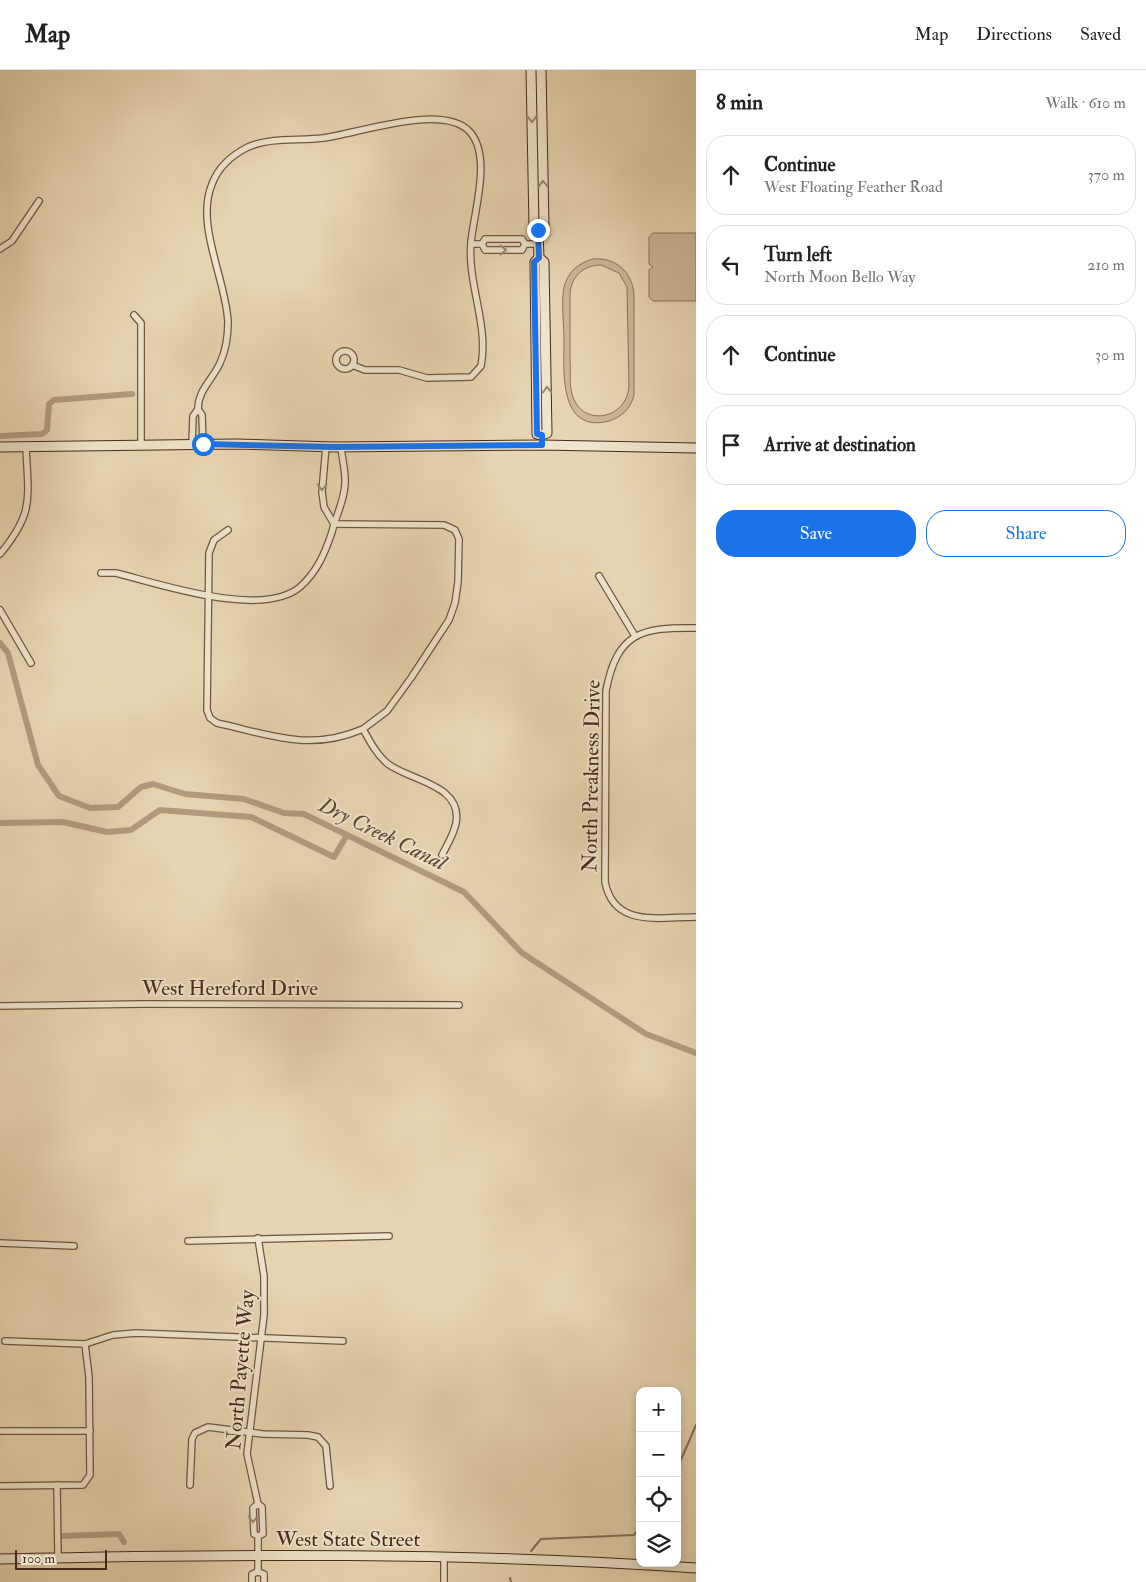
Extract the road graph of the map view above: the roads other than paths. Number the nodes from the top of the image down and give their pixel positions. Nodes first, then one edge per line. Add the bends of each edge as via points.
1 (531, 70) edge
2 (541, 70) edge
3 (39, 201) dead end
4 (538, 230) junction
5 (471, 244) junction
6 (482, 244) junction
7 (525, 244) junction
8 (539, 244) junction
9 (0, 250) edge
10 (134, 315) dead end
11 (352, 364) dead end
12 (198, 409) junction
13 (192, 444) junction
14 (203, 444) junction
15 (542, 445) junction
16 (26, 446) junction
17 (141, 446) junction
18 (326, 446) junction
19 (0, 447) edge
20 (342, 447) junction
21 (696, 448) edge
22 (334, 524) junction
23 (228, 530) dead end
24 (0, 554) edge
25 (101, 573) dead end
26 (598, 576) dead end
27 (209, 596) junction
28 (0, 610) edge
29 (696, 628) edge
30 (636, 636) junction
31 (31, 663) dead end
32 (363, 729) junction
33 (442, 855) dead end
34 (696, 917) edge
35 (459, 1005) dead end
36 (0, 1006) edge
37 (389, 1236) dead end
38 (258, 1238) junction
39 (188, 1241) dead end
40 (0, 1243) edge
41 (74, 1246) dead end
42 (261, 1338) junction
43 (5, 1341) dead end
44 (342, 1341) dead end
45 (85, 1344) junction
46 (0, 1431) edge
47 (90, 1431) junction
48 (248, 1433) junction
49 (57, 1485) junction
50 (190, 1485) dead end
51 (0, 1486) edge
52 (330, 1486) dead end
53 (258, 1556) junction
54 (444, 1557) junction
55 (58, 1558) junction
56 (0, 1559) edge
57 (696, 1568) edge
58 (258, 1572) junction
59 (252, 1582) edge
60 (264, 1582) edge
61 (444, 1582) edge

1 -> 4 main road via 534,227
4 -> 2 main road via 544,226
3 - 9 street via 12,241
4 - 8 main road
5 - 6 street
5 - 11 street via 482,360 477,373 464,378 427,378 399,370 365,370
5 - 12 street via 481,162 478,144 469,130 456,123 442,120 403,122 324,138 249,147 231,158 212,184 208,200 208,221 228,322 220,364 198,402
6 - 7 street via 485,239 522,239
6 -> 7 street via 485,250 522,250
7 - 8 street
8 - 15 main road via 539,258 544,262 547,433 542,435
10 - 17 street via 141,323
12 - 13 street via 193,416
12 - 14 street via 202,415
13 - 14 main road
13 - 17 main road
14 - 18 main road
15 - 20 main road
15 - 21 main road
16 - 17 main road
16 - 19 main road
16 - 24 street via 28,495 25,516 17,534
18 - 20 main road
18 -> 22 street via 322,492 324,507
20 - 22 street via 345,483 342,506
22 - 27 street via 318,568 300,588 282,597 262,600
22 - 32 street via 444,525 455,530 459,539 456,603 449,620 387,711
23 - 27 street via 214,540 210,554
25 - 27 street via 116,573
26 - 30 street
27 - 32 street via 207,710 210,718 217,723 309,741 332,740
28 - 31 street
29 - 30 street via 656,628
30 - 34 street, North Preakness Drive via 616,656 606,691 605,882 612,902 630,916
32 - 33 street via 376,751 390,765 440,790 455,805 456,825
35 - 36 street, West Hereford Drive
37 - 38 street
38 - 39 street
38 - 42 street, North Payette Way via 265,1295
40 - 41 street
42 - 44 street
42 - 45 street via 136,1333 114,1335
42 - 48 street, North Payette Way
43 - 45 street
45 - 47 street
46 - 47 street
47 - 49 street via 90,1474 87,1480 82,1485
48 - 50 street via 208,1427 195,1433
48 - 52 street via 318,1437 326,1446
48 - 53 street, North Payette Way via 248,1461 258,1504 262,1507 263,1534 258,1536
49 - 51 street
49 - 55 street
53 - 54 main road, West State Street
53 - 55 main road, West State Street
53 - 58 street, North Payette Way
54 - 57 main road, West State Street
54 - 61 street
55 - 56 main road, West State Street
58 - 59 street via 252,1574
58 - 60 street via 264,1574

